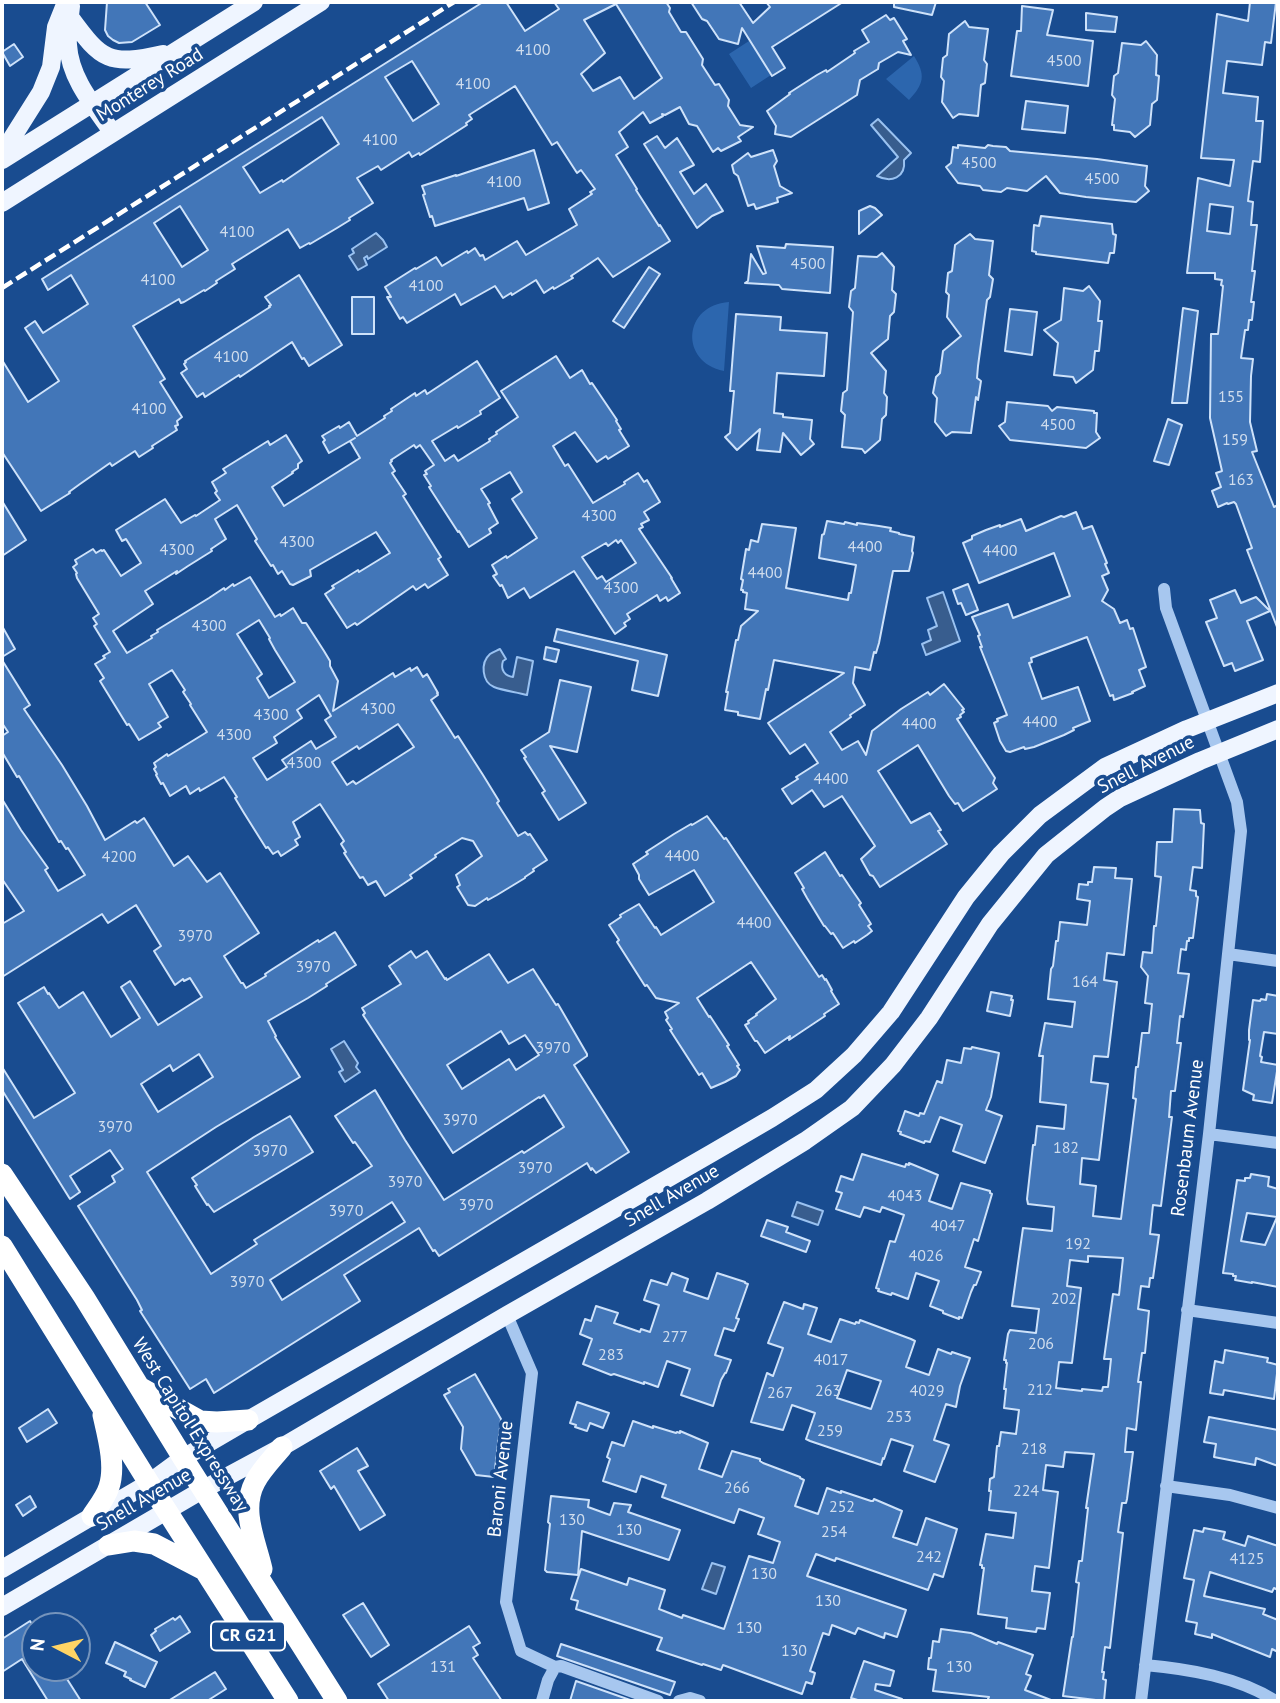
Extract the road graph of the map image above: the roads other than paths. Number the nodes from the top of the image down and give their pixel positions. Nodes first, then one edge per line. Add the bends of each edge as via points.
1 (254, 2) edge
2 (321, 2) edge
3 (69, 7) edge
4 (173, 52) junction
5 (92, 103) junction
6 (113, 133) junction
7 (2, 154) edge
8 (2, 160) edge
9 (2, 203) edge
10 (1164, 589) dead end
11 (1278, 694) edge
12 (1208, 720) junction
13 (1278, 729) edge
14 (1220, 752) junction
15 (1228, 954) junction
16 (1278, 961) edge
17 (1209, 1134) junction
18 (1278, 1143) edge
19 (2, 1174) edge
20 (2, 1246) edge
21 (1187, 1310) junction
22 (507, 1315) junction
23 (1278, 1323) edge
24 (139, 1387) junction
25 (98, 1400) junction
26 (248, 1420) junction
27 (282, 1447) junction
28 (183, 1458) junction
29 (149, 1483) junction
30 (1166, 1486) junction
31 (204, 1489) junction
32 (1278, 1508) edge
33 (167, 1510) junction
34 (92, 1516) junction
35 (109, 1545) junction
36 (2, 1569) edge
37 (205, 1571) junction
38 (265, 1585) junction
39 (2, 1607) edge
40 (1145, 1665) junction
41 (555, 1667) junction
42 (288, 1701) edge
43 (337, 1701) edge
44 (542, 1701) edge
45 (658, 1701) edge
46 (679, 1701) edge
47 (700, 1701) edge
48 (1141, 1701) edge
49 (1276, 1701) edge

1 - 4 main road, Monterey Road
2 - 6 main road, Monterey Road
3 - 4 main road via 88,42 110,58 124,61
3 - 5 main road via 72,69
3 - 7 main road via 56,27 51,67 41,92
4 - 5 main road, Monterey Road
5 - 6 main road
5 - 8 main road, Monterey Road
6 - 9 main road, Monterey Road
10 - 12 street, Rosenbaum Avenue via 1166,608
11 - 12 main road, Snell Avenue
12 - 14 street, Rosenbaum Avenue
12 - 26 main road, Snell Avenue via 1105,766 1040,815 966,897 891,1012 816,1090
13 - 14 main road, Snell Avenue
14 - 15 street, Rosenbaum Avenue via 1237,802 1241,831
14 - 22 main road, Snell Avenue via 1120,798 1046,855 990,924 929,1018 852,1108 707,1201
15 - 16 street
15 - 17 street, Rosenbaum Avenue
17 - 18 street
17 - 21 street, Rosenbaum Avenue
19 - 24 highway, West Capitol Expressway / CR G21
20 - 25 highway, CR G21
21 - 23 street
21 - 30 street, Rosenbaum Avenue
22 - 27 main road, Snell Avenue
22 - 41 street, Baroni Avenue via 532,1373 506,1602 521,1651
24 - 26 highway via 200,1421
24 - 28 highway, West Capitol Expressway / CR G21
25 - 29 highway, CR G21
25 - 34 highway via 111,1475 109,1489
26 - 28 main road, Snell Avenue
27 - 31 main road, Snell Avenue
27 - 38 highway via 255,1482 248,1515
28 - 29 main road, Snell Avenue
28 - 31 highway, West Capitol Expressway / CR G21
29 - 33 highway, CR G21
29 - 34 main road, Snell Avenue
30 - 32 street via 1230,1495
30 - 40 street, Rosenbaum Avenue
31 - 33 main road, Snell Avenue
31 - 38 highway, West Capitol Expressway / CR G21
33 - 35 main road, Snell Avenue
33 - 37 highway, CR G21
34 - 36 main road, Snell Avenue
35 - 37 highway via 154,1544
35 - 39 main road, Snell Avenue
37 - 42 highway, CR G21
38 - 43 highway, West Capitol Expressway / CR G21
40 - 48 street, Rosenbaum Avenue
40 - 49 street via 1226,1678
41 - 44 street
41 - 45 street
46 - 47 street

